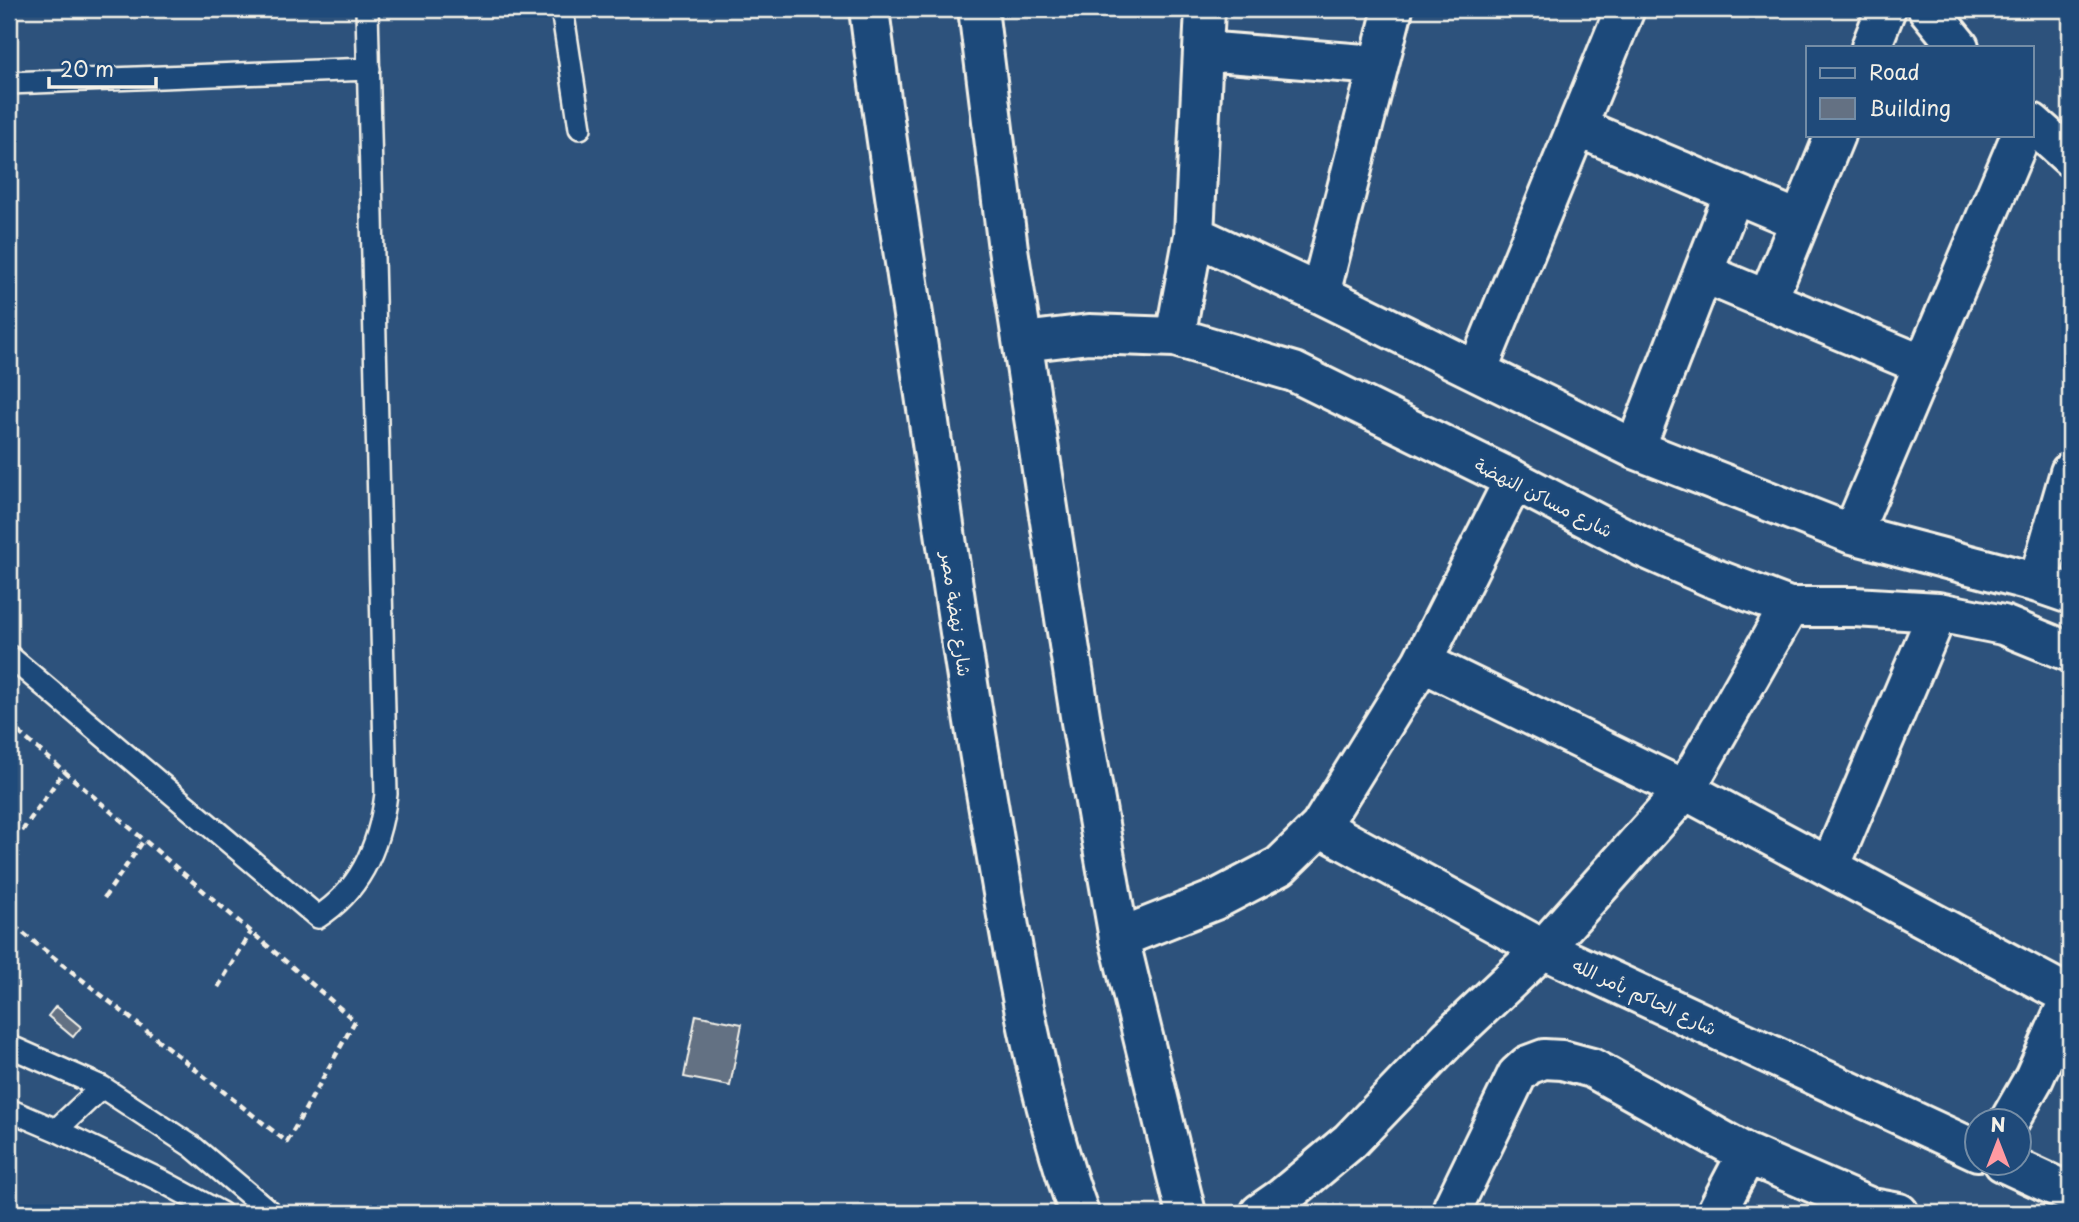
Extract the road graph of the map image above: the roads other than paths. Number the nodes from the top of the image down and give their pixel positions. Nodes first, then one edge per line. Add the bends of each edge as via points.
1 (368, 9) edge
2 (562, 9) edge
3 (869, 9) edge
4 (978, 9) edge
5 (1205, 9) edge
6 (1393, 9) edge
7 (1625, 9) edge
8 (1886, 9) edge
9 (1928, 9) edge
10 (1871, 46) edge
11 (1958, 46) edge
12 (1203, 51) junction
13 (1377, 65) junction
14 (369, 69) junction
15 (9, 83) edge
16 (2034, 125) edge
17 (1577, 127) junction
18 (580, 128) dead end
19 (1835, 136) edge
20 (2021, 136) edge
21 (2070, 157) edge
22 (1734, 193) junction
23 (1800, 221) junction
24 (1194, 235) junction
25 (1703, 273) junction
26 (1320, 294) junction
27 (1768, 299) junction
28 (1175, 337) junction
29 (1023, 342) junction
30 (1923, 365) junction
31 (1477, 371) junction
32 (1634, 449) junction
33 (2070, 472) edge
34 (1514, 480) junction
35 (1852, 534) junction
36 (2054, 589) edge
37 (1789, 607) junction
38 (1938, 612) junction
39 (2070, 652) edge
40 (9, 656) edge
41 (1422, 662) junction
42 (1685, 790) junction
43 (1320, 827) junction
44 (1830, 867) junction
45 (1119, 938) junction
46 (1543, 949) junction
47 (2070, 997) edge
48 (9, 1046) edge
49 (102, 1087) junction
50 (2018, 1106) edge
51 (9, 1110) edge
52 (56, 1130) junction
53 (1964, 1144) edge
54 (1748, 1154) junction
55 (2032, 1176) edge
56 (2070, 1193) edge
57 (1879, 1211) edge
58 (221, 1213) edge
59 (271, 1213) edge
60 (1079, 1213) edge
61 (1186, 1213) edge
62 (1260, 1213) edge
63 (1453, 1213) edge
64 (1716, 1213) edge

1 - 14 lane
2 - 18 lane
3 - 60 street, شارع نهضة مصر via 962,654 1019,984 1043,1091
4 - 29 street
5 - 12 street
6 - 13 street
7 - 17 street
8 - 10 street
9 - 11 street
12 - 13 street
12 - 24 street
13 - 26 street
14 - 15 lane
14 - 40 lane via 386,794 380,831 364,868 349,891 318,917
16 - 21 street
17 - 22 street
17 - 31 street
19 - 23 street
20 - 30 street
22 - 23 street
22 - 25 street
23 - 27 street
24 - 26 street
24 - 28 street
25 - 27 street
25 - 32 street
26 - 31 street
27 - 30 street
28 - 29 street, شارع مساكن النهضة via 1089,334
28 - 34 street, شارع مساكن النهضة via 1294,372
29 - 45 street
30 - 35 street
31 - 32 street
32 - 35 street
33 - 36 street
34 - 37 street, شارع مساكن النهضة via 1642,547
34 - 41 street
35 - 36 street
37 - 38 street, شارع مساكن النهضة
37 - 42 street
38 - 39 street, شارع مساكن النهضة via 2003,625
38 - 44 street
41 - 42 street
41 - 43 street
42 - 44 street
42 - 46 street
43 - 45 street via 1280,866 1215,900
43 - 46 street, شارع الحاكم بأمر الله
44 - 47 street
45 - 61 street
46 - 53 street, شارع الحاكم بأمر الله
46 - 62 street via 1350,1141
47 - 50 street
48 - 49 lane
49 - 52 lane
49 - 59 lane via 193,1147
51 - 52 lane
52 - 58 lane
54 - 57 street
54 - 63 street via 1592,1068 1544,1059 1517,1075
54 - 64 street
55 - 56 street

